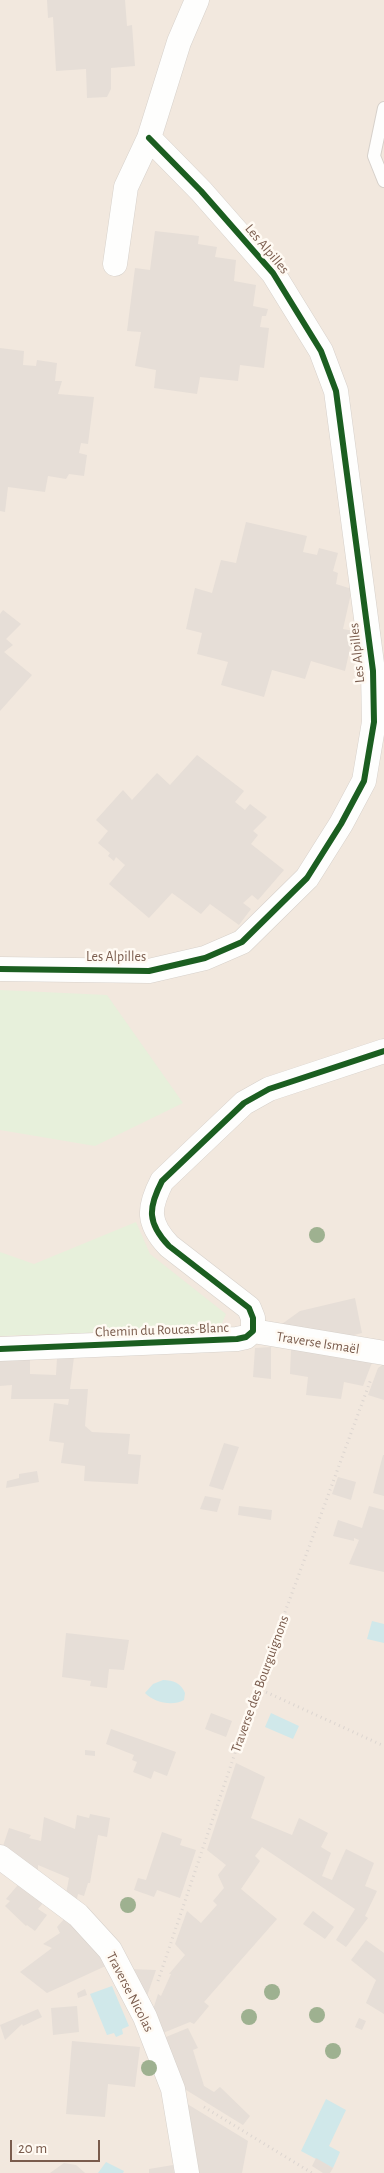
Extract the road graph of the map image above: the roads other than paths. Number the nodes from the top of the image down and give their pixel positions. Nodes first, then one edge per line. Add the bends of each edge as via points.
1 (197, 0) edge
2 (384, 108) edge
3 (149, 138) junction
4 (384, 181) edge
5 (115, 264) dead end
6 (0, 969) edge
7 (384, 1051) edge
8 (253, 1331) junction
9 (0, 1348) edge
10 (382, 1353) edge
11 (0, 1857) edge
12 (188, 2173) edge

1 - 3 street via 179,42
2 - 4 lane via 374,156
3 - 5 street via 126,187
3 - 6 street, Les Alpilles via 273,273 321,351 336,391 373,671 374,722 364,781 307,878 242,942 205,958 149,971
7 - 8 street via 269,1089 244,1103 162,1181 154,1196 152,1223 159,1235 249,1308
8 - 9 street, Chemin du Roucas-Blanc via 237,1339
8 - 10 street, Traverse Ismaël
11 - 12 street, Traverse Nicolas via 78,1915 110,1950 145,2017 173,2089

